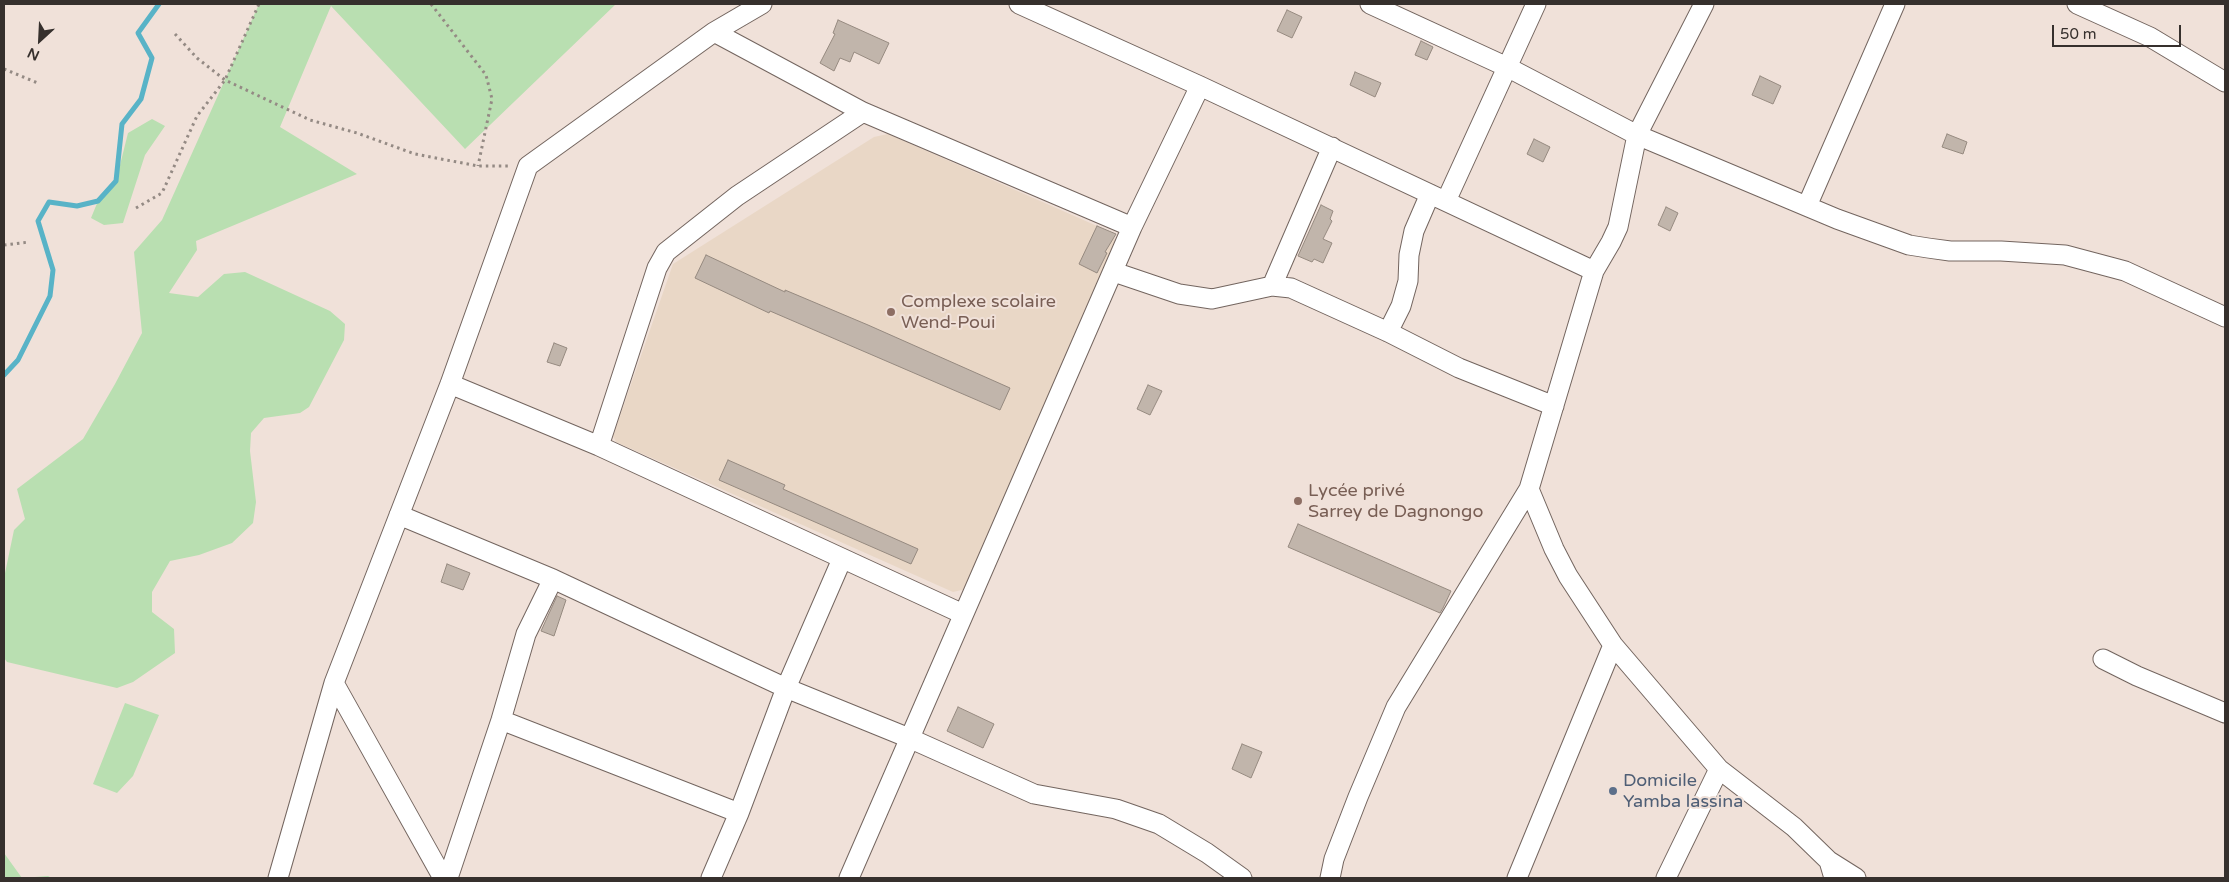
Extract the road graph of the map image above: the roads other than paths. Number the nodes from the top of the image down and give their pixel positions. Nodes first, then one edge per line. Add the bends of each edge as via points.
1 (762, 4) edge
2 (1019, 4) edge
3 (1370, 4) edge
4 (1536, 4) edge
5 (1704, 4) edge
6 (1895, 4) edge
7 (2077, 4) edge
8 (1044, 8) edge
9 (714, 32) junction
10 (1507, 68) junction
11 (2225, 82) edge
12 (1200, 86) junction
13 (863, 112) junction
14 (1637, 135) junction
15 (1332, 147) junction
16 (1438, 197) junction
17 (1807, 206) junction
18 (1132, 228) junction
19 (1594, 271) junction
20 (1114, 272) junction
21 (1272, 286) junction
22 (2225, 317) edge
23 (1388, 332) junction
24 (450, 384) junction
25 (1554, 406) junction
26 (598, 446) junction
27 (1529, 488) junction
28 (399, 515) junction
29 (842, 559) junction
30 (553, 579) junction
31 (963, 614) junction
32 (1613, 645) junction
33 (2103, 659) dead end
34 (334, 684) junction
35 (786, 688) junction
36 (2225, 713) edge
37 (501, 720) junction
38 (909, 738) junction
39 (1719, 769) junction
40 (739, 813) junction
41 (1831, 870) edge
42 (278, 878) edge
43 (443, 878) edge
44 (448, 878) edge
45 (711, 878) edge
46 (849, 878) edge
47 (1242, 878) edge
48 (1330, 878) edge
49 (1517, 878) edge
50 (1666, 878) edge
51 (1856, 878) edge

1 - 9 street
2 - 8 street
3 - 10 street
4 - 10 street
5 - 14 street
6 - 17 street
7 - 11 street via 2150,37
8 - 12 street
9 - 13 street
9 - 24 street via 528,166
10 - 14 street
10 - 16 street
12 - 15 street
12 - 18 street
13 - 18 street
13 - 26 street via 737,196 666,252 657,268
14 - 17 street
14 - 19 street via 1618,227
15 - 16 street
15 - 21 street
16 - 19 street
16 - 23 street via 1414,231 1408,281 1401,306
17 - 22 street via 1909,244 1950,251 2065,255 2125,271
18 - 20 street
19 - 25 street
20 - 21 street via 1179,294 1212,299
20 - 31 street
21 - 23 street via 1291,288
23 - 25 street via 1459,368
24 - 26 street
24 - 28 street
25 - 27 street
26 - 29 street
27 - 32 street via 1554,550
27 - 48 street via 1396,707 1334,859
28 - 30 street
28 - 34 street
29 - 31 street
29 - 35 street
30 - 35 street
30 - 37 street via 526,634
31 - 38 street
32 - 39 street
32 - 49 street
33 - 36 street
34 - 42 street
34 - 43 street
35 - 38 street
35 - 40 street
37 - 40 street
37 - 44 street
38 - 46 street
38 - 47 street via 1034,794 1116,809 1158,824
39 - 41 street via 1794,827
39 - 50 street
40 - 45 street
41 - 51 street

